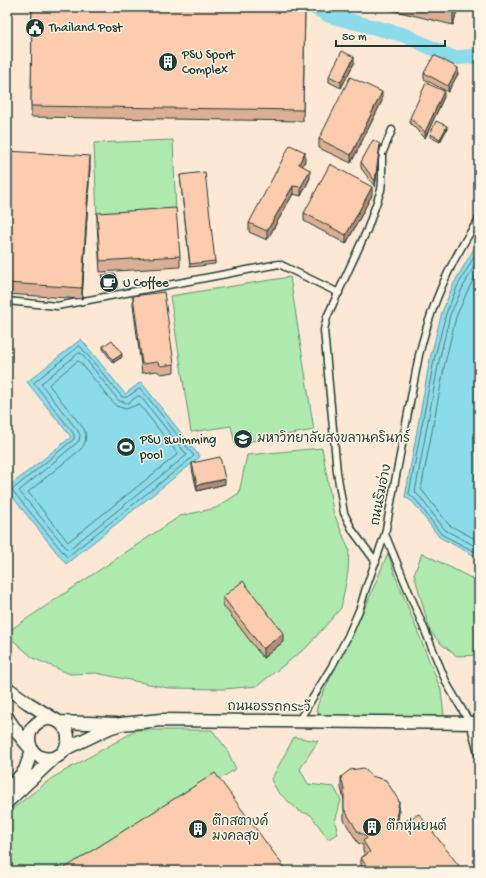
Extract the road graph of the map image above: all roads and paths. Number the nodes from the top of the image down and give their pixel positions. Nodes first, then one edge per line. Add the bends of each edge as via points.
1 (392, 130) dead end
2 (479, 219) edge
3 (339, 293) junction
4 (7, 301) edge
5 (385, 534) junction
6 (376, 562) junction
7 (7, 688) edge
8 (7, 717) edge
9 (59, 722) junction
10 (298, 722) junction
11 (475, 723) edge
12 (121, 724) junction
13 (65, 749) junction
14 (32, 750) junction
15 (479, 756) edge
16 (55, 757) junction
17 (7, 792) edge
18 (7, 802) edge

1 - 3 lane via 382,154 381,190 367,230
2 - 5 lane, ถนนริมอ่าง via 451,266 425,331
3 - 4 lane via 279,264 58,306
3 - 6 lane via 327,317 324,330 337,472 344,513
5 - 6 lane, ถนนริมอ่าง
5 - 11 lane via 447,684
6 - 10 lane, ถนนริมอ่าง via 346,640
7 - 9 street
8 - 14 street
9 - 12 street
9 - 13 street via 67,731
9 - 14 street via 47,719 33,726 29,738
10 - 11 street, ถนนอรรถกระวี
10 - 12 street, ถนนอรรถกระวี via 166,720
11 - 15 lane
12 - 13 street, ถนนอรรถกระวี
13 - 16 street
14 - 16 street via 42,757
14 - 17 street via 25,770
16 - 18 street

